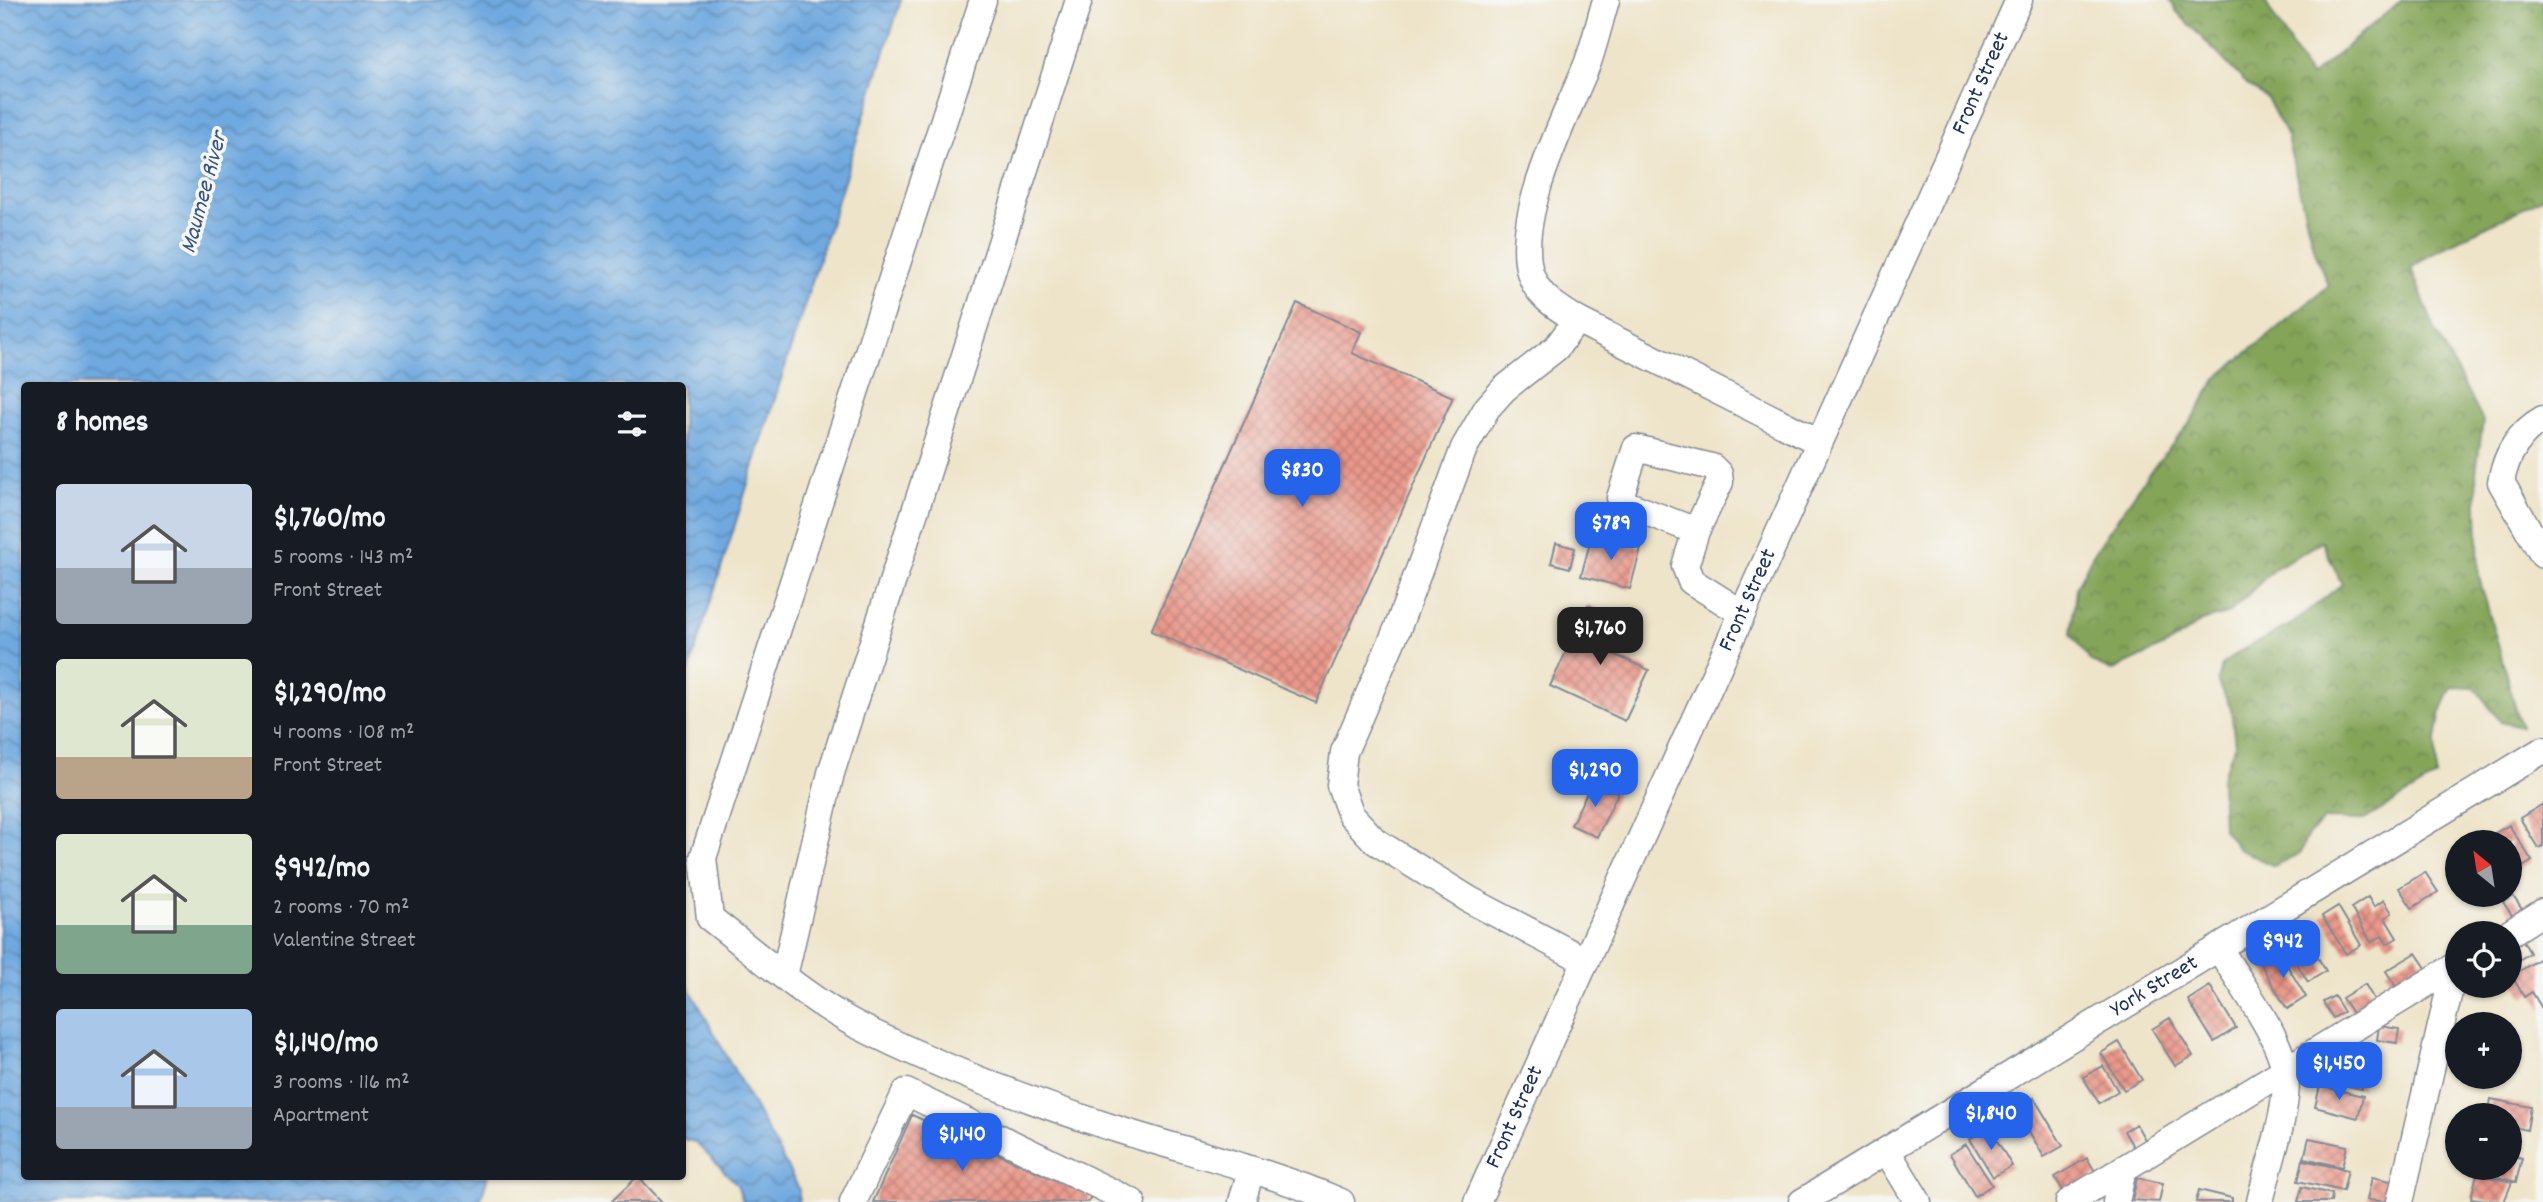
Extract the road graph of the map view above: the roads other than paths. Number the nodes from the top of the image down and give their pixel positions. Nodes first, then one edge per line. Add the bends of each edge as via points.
1 (983, 0) edge
2 (1079, 0) edge
3 (1606, 0) edge
4 (2019, 0) edge
5 (1577, 320) junction
6 (2543, 419) edge
7 (1819, 442) junction
8 (1696, 531) dead end
9 (2543, 555) edge
10 (1742, 613) junction
11 (2543, 751) edge
12 (2543, 912) edge
13 (2522, 925) edge
14 (2219, 948) junction
15 (1586, 961) junction
16 (2445, 973) edge
17 (784, 976) junction
18 (2448, 998) edge
19 (2284, 1071) junction
20 (1887, 1151) junction
21 (2123, 1169) junction
22 (1251, 1170) junction
23 (853, 1202) edge
24 (1132, 1202) edge
25 (1242, 1202) edge
26 (1342, 1202) edge
27 (1477, 1202) edge
28 (1802, 1202) edge
29 (1917, 1202) edge
30 (2069, 1202) edge
31 (2116, 1202) edge
32 (2260, 1202) edge
33 (2400, 1202) edge

1 - 17 street via 703,858 710,918
2 - 17 street via 831,773
3 - 5 street via 1589,59 1545,166 1527,237 1530,272 1545,300
4 - 7 street, Front Street
5 - 7 street
5 - 15 street via 1556,348 1487,408 1464,448 1398,627 1344,752 1340,785 1351,815 1375,841 1470,900
6 - 9 street via 2514,446 2501,482
7 - 10 street, Front Street
8 - 10 street via 1685,566 1687,574
10 - 15 street, Front Street
11 - 14 street, York Street
12 - 13 street
14 - 19 street via 2276,1045
14 - 20 street, York Street
15 - 27 street, Front Street
16 - 19 street
17 - 22 street via 854,1023 912,1051 1109,1126
18 - 33 street
19 - 21 street
19 - 32 street via 2283,1107
20 - 28 street, York Street
20 - 29 street
21 - 30 street
21 - 31 street
22 - 25 street
22 - 26 street
23 - 24 street via 906,1092

